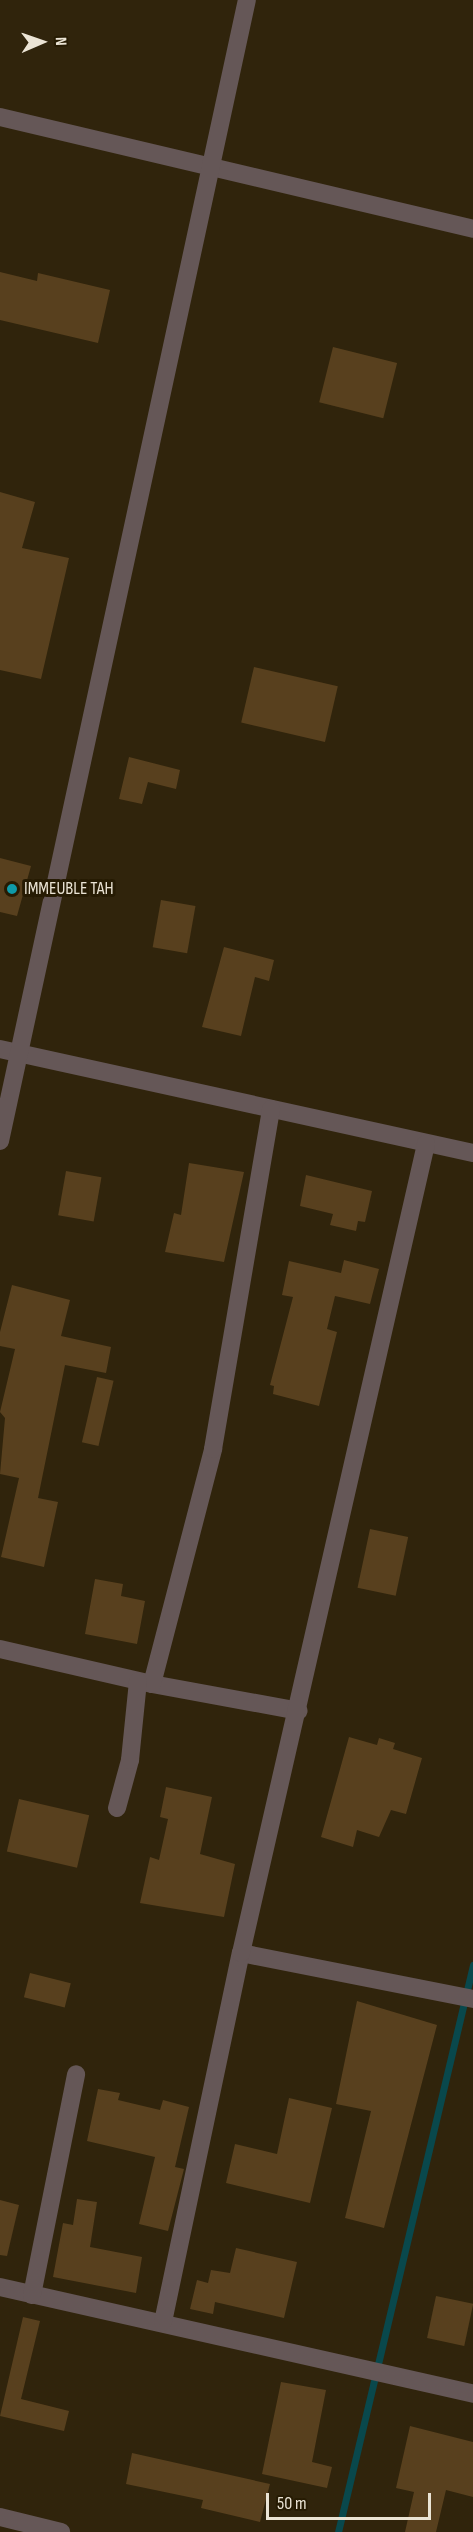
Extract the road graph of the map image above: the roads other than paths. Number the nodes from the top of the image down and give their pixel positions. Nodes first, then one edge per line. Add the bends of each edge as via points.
1 (246, 0) edge
2 (0, 117) edge
3 (208, 168) junction
4 (473, 229) edge
5 (0, 1049) edge
6 (19, 1053) junction
7 (271, 1109) junction
8 (0, 1141) edge
9 (426, 1144) junction
10 (473, 1153) edge
11 (0, 1649) edge
12 (145, 1683) junction
13 (299, 1711) junction
14 (117, 1808) dead end
15 (241, 1953) junction
16 (473, 1999) edge
17 (76, 2074) dead end
18 (0, 2287) edge
19 (32, 2295) junction
20 (163, 2322) junction
21 (473, 2394) edge
22 (0, 2517) edge
23 (61, 2532) edge

1 - 3 street
2 - 3 street
3 - 4 street
3 - 6 street
5 - 6 street
6 - 7 street
6 - 8 street
7 - 9 street
7 - 12 street via 213,1449
9 - 10 street
9 - 13 street
11 - 12 street
12 - 13 street
12 - 14 street
13 - 15 street
15 - 16 street
15 - 20 street
17 - 19 street
18 - 19 street
19 - 20 street
20 - 21 street
22 - 23 street

